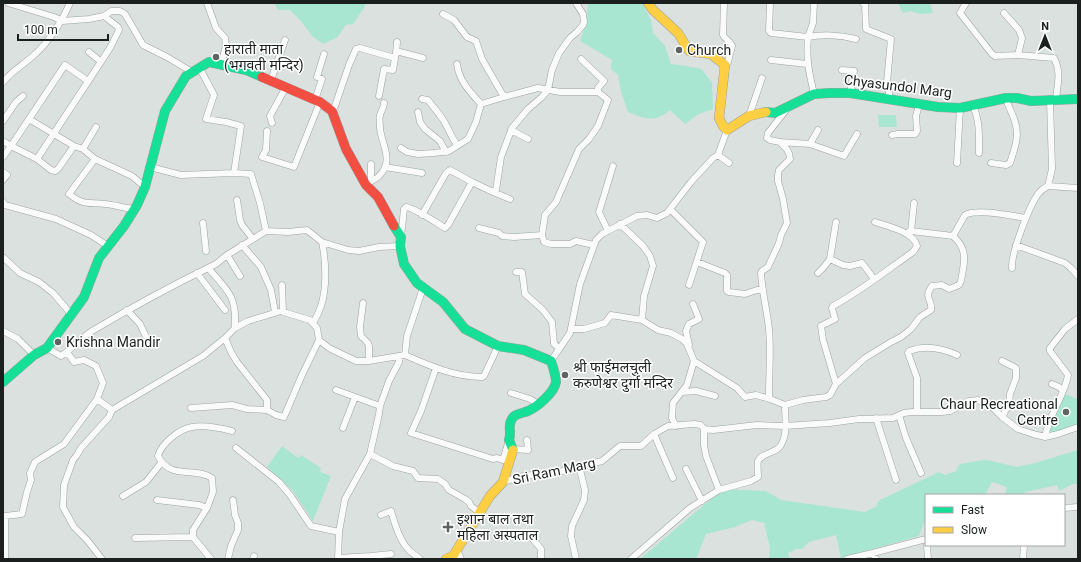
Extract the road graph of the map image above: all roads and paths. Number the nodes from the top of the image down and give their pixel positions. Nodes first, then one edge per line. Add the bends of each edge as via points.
1 (8, 3) edge
2 (70, 3) edge
3 (208, 3) edge
4 (576, 3) edge
5 (648, 3) edge
6 (724, 3) edge
7 (770, 3) edge
8 (814, 3) edge
9 (863, 3) edge
10 (966, 3) edge
11 (1004, 13) dead end
12 (443, 14) dead end
13 (104, 16) junction
14 (62, 21) junction
15 (808, 37) junction
16 (856, 39) dead end
17 (285, 40) dead end
18 (398, 42) dead end
19 (89, 52) dead end
20 (324, 54) dead end
21 (396, 55) junction
22 (1018, 55) junction
23 (423, 58) dead end
24 (581, 59) dead end
25 (771, 60) dead end
26 (100, 61) junction
27 (221, 64) junction
28 (457, 64) dead end
29 (807, 64) junction
30 (725, 65) junction
31 (195, 70) junction
32 (842, 70) dead end
33 (762, 78) dead end
34 (88, 80) junction
35 (272, 80) junction
36 (3, 82) edge
37 (286, 87) junction
38 (548, 90) junction
39 (598, 92) junction
40 (850, 93) junction
41 (814, 94) junction
42 (23, 96) dead end
43 (379, 96) dead end
44 (504, 97) junction
45 (1006, 98) junction
46 (422, 99) dead end
47 (890, 99) junction
48 (1078, 99) edge
49 (1053, 100) junction
50 (317, 101) junction
51 (384, 103) dead end
52 (481, 104) junction
53 (918, 104) junction
54 (973, 106) junction
55 (787, 108) junction
56 (960, 108) junction
57 (332, 111) junction
58 (418, 112) dead end
59 (749, 116) junction
60 (29, 119) junction
61 (3, 122) edge
62 (272, 124) dead end
63 (96, 127) dead end
64 (511, 130) junction
65 (728, 130) junction
66 (818, 130) dead end
67 (266, 131) dead end
68 (54, 134) junction
69 (857, 134) dead end
70 (892, 136) dead end
71 (528, 140) dead end
72 (3, 141) edge
73 (780, 142) junction
74 (810, 144) junction
75 (457, 145) junction
76 (11, 146) junction
77 (74, 146) junction
78 (401, 148) dead end
79 (83, 149) junction
80 (446, 152) junction
81 (979, 153) dead end
82 (718, 155) junction
83 (3, 158) edge
84 (37, 159) junction
85 (95, 159) junction
86 (729, 163) dead end
87 (957, 163) dead end
88 (990, 163) dead end
89 (371, 164) dead end
90 (613, 166) dead end
91 (150, 167) junction
92 (384, 167) junction
93 (3, 172) edge
94 (234, 173) junction
95 (422, 173) dead end
96 (3, 180) edge
97 (369, 182) junction
98 (472, 182) junction
99 (146, 186) junction
100 (1048, 186) junction
101 (1078, 188) edge
102 (493, 192) junction
103 (510, 199) dead end
104 (237, 200) dead end
105 (3, 202) edge
106 (914, 203) dead end
107 (134, 209) junction
108 (670, 210) junction
109 (422, 215) junction
110 (1026, 218) junction
111 (836, 222) dead end
112 (875, 222) dead end
113 (203, 224) dead end
114 (620, 224) junction
115 (479, 228) dead end
116 (266, 231) junction
117 (608, 231) junction
118 (908, 232) junction
119 (542, 235) junction
120 (953, 236) junction
121 (253, 239) junction
122 (322, 242) junction
123 (401, 242) junction
124 (242, 245) junction
125 (594, 245) junction
126 (1016, 245) junction
127 (108, 246) junction
128 (206, 251) dead end
129 (227, 255) junction
130 (4, 258) edge
131 (830, 259) junction
132 (697, 262) junction
133 (208, 268) junction
134 (1012, 268) dead end
135 (516, 272) dead end
136 (818, 272) dead end
137 (197, 273) junction
138 (240, 276) dead end
139 (1078, 276) edge
140 (874, 278) junction
141 (282, 284) dead end
142 (688, 285) dead end
143 (423, 288) junction
144 (762, 290) junction
145 (363, 304) dead end
146 (693, 304) dead end
147 (127, 310) junction
148 (225, 310) dead end
149 (275, 312) junction
150 (284, 312) junction
151 (72, 315) junction
152 (1078, 319) edge
153 (642, 320) junction
154 (313, 323) junction
155 (235, 328) junction
156 (571, 329) junction
157 (3, 331) edge
158 (225, 338) junction
159 (319, 340) junction
160 (149, 343) dead end
161 (498, 346) junction
162 (47, 348) junction
163 (559, 348) junction
164 (67, 352) junction
165 (691, 352) junction
166 (34, 355) junction
167 (957, 355) dead end
168 (402, 356) junction
169 (694, 360) junction
170 (369, 361) junction
171 (551, 361) junction
172 (1002, 361) dead end
173 (436, 368) junction
174 (3, 382) edge
175 (836, 384) junction
176 (1052, 384) dead end
177 (336, 390) dead end
178 (1063, 391) junction
179 (682, 392) junction
180 (511, 393) dead end
181 (716, 396) dead end
182 (355, 398) junction
183 (97, 399) junction
184 (770, 399) junction
185 (538, 404) junction
186 (785, 405) junction
187 (380, 406) junction
188 (191, 408) dead end
189 (112, 410) junction
190 (267, 410) junction
191 (918, 412) junction
192 (899, 415) junction
193 (1002, 417) junction
194 (876, 418) junction
195 (676, 426) junction
196 (785, 426) junction
197 (343, 428) dead end
198 (1078, 428) edge
199 (704, 429) junction
200 (232, 431) dead end
201 (654, 434) junction
202 (1044, 437) junction
203 (509, 440) junction
204 (527, 440) dead end
205 (236, 448) dead end
206 (513, 449) junction
207 (370, 454) junction
208 (161, 463) junction
209 (579, 466) junction
210 (686, 469) dead end
211 (921, 473) dead end
212 (673, 478) dead end
213 (896, 480) dead end
214 (502, 482) junction
215 (719, 490) junction
216 (122, 496) dead end
217 (157, 500) dead end
218 (233, 500) dead end
219 (702, 501) junction
220 (1078, 507) edge
221 (207, 508) junction
222 (1065, 508) edge
223 (480, 513) junction
224 (381, 515) dead end
225 (339, 532) junction
226 (193, 537) junction
227 (135, 538) dead end
228 (532, 538) dead end
229 (925, 539) edge
230 (927, 546) edge
231 (1024, 546) edge
232 (873, 552) junction
233 (391, 554) dead end
234 (459, 555) edge
235 (338, 558) edge
236 (369, 558) edge
237 (6, 559) edge
238 (102, 559) edge
239 (211, 559) edge
240 (228, 559) edge
241 (420, 559) edge
242 (446, 559) edge
243 (541, 559) edge
244 (576, 559) edge
245 (631, 559) edge
246 (847, 559) edge
247 (876, 559) edge
248 (928, 559) edge
249 (1023, 559) edge

1 - 14 street via 54,16
2 - 14 street
3 - 27 street via 216,28 225,38 226,46
4 - 38 street via 583,14 584,22 559,53
5 - 30 street via 678,33 689,51 711,54
6 - 30 street via 723,35 732,44
7 - 15 street via 771,33
8 - 15 street via 813,23
9 - 47 street via 866,29 891,39 887,82
10 - 22 street via 960,13 992,54
11 - 22 street via 1020,30 1022,38
12 - 44 street via 454,20 467,37 476,42 482,59
13 - 14 street
13 - 26 street via 119,29
13 - 31 street via 110,11 120,11 125,14 143,45
14 - 36 street via 46,44
15 - 16 street via 815,35
15 - 29 street
17 - 35 street
18 - 21 street
19 - 26 street
20 - 50 street via 317,77 322,79
21 - 23 street
21 - 43 street via 393,70 384,69
21 - 57 street via 356,49
22 - 49 street via 1054,58 1059,77
24 - 39 street via 604,81
25 - 29 street
26 - 34 street
27 - 31 street via 209,62
27 - 35 street
28 - 52 street via 468,90
29 - 41 street
30 - 65 street via 719,118
31 - 91 street via 186,76 166,111
31 - 94 street via 214,95 206,119 241,126
32 - 40 street via 854,71
33 - 59 street
34 - 60 street via 65,65
34 - 68 street
35 - 37 street
37 - 50 street
37 - 62 street via 270,116
38 - 39 street
38 - 44 street via 538,88
38 - 64 street
39 - 119 street via 608,100 607,104 598,126 579,149 556,202 545,215
40 - 41 street, Chyasundol Marg
40 - 47 street, Chyasundol Marg
41 - 55 street, Chyasundol Marg
42 - 61 street
44 - 52 street
45 - 49 street, Chyasundol Marg
45 - 54 street, Chyasundol Marg
45 - 88 street via 1016,123 1018,140 1010,163
46 - 75 street via 428,100 442,118
47 - 53 street, Chyasundol Marg
48 - 49 street, Chyasundol Marg
49 - 100 street via 1052,169
50 - 57 street
50 - 67 street via 294,167 262,157 266,150
51 - 92 street via 380,115 380,136 386,148
52 - 75 street via 468,139
53 - 56 street, Chyasundol Marg
53 - 70 street via 915,134
54 - 56 street, Chyasundol Marg
54 - 81 street via 979,128
55 - 59 street, Chyasundol Marg via 775,113
55 - 73 street via 767,134 770,140
56 - 87 street
57 - 97 street via 346,149
58 - 80 street via 424,129 440,141
59 - 65 street, Chyasundol Marg
60 - 68 street
60 - 76 street
63 - 79 street
64 - 71 street
64 - 102 street via 501,157 497,188
65 - 82 street
66 - 74 street
68 - 77 street
68 - 84 street
69 - 74 street via 844,156
72 - 76 street
73 - 74 street
73 - 144 street via 791,157 779,170 778,175 787,223 768,267 762,270
75 - 80 street
76 - 83 street
76 - 84 street
77 - 79 street
77 - 84 street via 55,171
78 - 80 street via 418,154
79 - 85 street
82 - 86 street
82 - 108 street via 691,182
85 - 99 street via 132,176
85 - 107 street via 69,194 84,203
89 - 97 street
90 - 117 street via 598,212
91 - 94 street via 182,174
91 - 99 street
92 - 95 street
92 - 97 street via 378,178
93 - 96 street via 7,175
94 - 116 street via 251,174
97 - 123 street
98 - 102 street
98 - 109 street via 450,170
98 - 109 street via 445,228
99 - 107 street
100 - 101 street
100 - 110 street via 1038,195
102 - 103 street
104 - 121 street via 242,226
105 - 127 street via 5,205 56,219
106 - 118 street
107 - 127 street
108 - 114 street via 656,218 647,215 637,216
108 - 132 street via 703,242
109 - 123 street via 410,208 404,209
110 - 120 street via 985,212 968,213
110 - 126 street
111 - 131 street
112 - 118 street
113 - 128 street
114 - 117 street
114 - 153 street via 644,246 653,266 644,296
115 - 119 street via 502,236
116 - 121 street
116 - 122 street via 307,230
117 - 125 street via 602,234
118 - 120 street
118 - 140 street via 914,238 916,249
119 - 125 street via 544,242 550,244 576,242
120 - 175 street via 965,256 959,284 949,289 942,285 932,286 928,293 931,310 920,317 902,337 865,358
121 - 124 street
122 - 123 street via 359,251
122 - 154 street via 325,257 324,295
123 - 143 street via 404,264
124 - 129 street
124 - 149 street via 261,267 271,290
125 - 156 street via 578,293
126 - 134 street
126 - 139 street via 1065,262
127 - 151 street via 97,262 84,297
129 - 133 street
129 - 138 street
130 - 151 street via 20,272 53,293
131 - 136 street
131 - 140 street via 850,266 862,263
132 - 142 street
132 - 144 street via 727,274 729,292 745,294
133 - 137 street
133 - 155 street via 231,297 235,312
135 - 163 street via 522,272 525,294 552,322 554,344
137 - 147 street
137 - 148 street
140 - 175 street via 850,297 833,306 835,319 821,326
141 - 150 street
143 - 161 street via 443,302 465,329
143 - 168 street
144 - 184 street via 770,342
145 - 170 street via 360,328 361,336 369,346
146 - 165 street via 699,319 689,324 686,331
147 - 160 street via 140,324
147 - 164 street via 81,339
149 - 150 street
149 - 155 street
150 - 154 street
151 - 162 street
152 - 178 street via 1065,329 1050,348 1068,375
153 - 156 street via 611,315 605,323 584,329
153 - 165 street via 658,330 682,339
154 - 159 street via 317,328
155 - 158 street
156 - 163 street via 568,338
157 - 166 street via 18,339
158 - 189 street via 203,356
158 - 190 street via 237,362 267,400
159 - 170 street via 329,348 356,361
159 - 190 street via 284,417
161 - 171 street via 524,350
161 - 173 street via 482,377 454,374
162 - 164 street via 61,356
162 - 166 street
163 - 171 street
164 - 183 street via 74,362 84,360 96,366 103,383
165 - 169 street
166 - 174 street
167 - 191 street via 934,348 909,351 917,378
168 - 170 street
168 - 173 street
168 - 187 street
169 - 179 street via 687,385
169 - 184 street via 737,388 745,397 756,395
171 - 185 street via 556,381 554,388
172 - 193 street via 1016,368 1016,378 1009,404
173 - 203 street via 411,433 503,460
175 - 186 street via 826,397
176 - 178 street
177 - 182 street
178 - 202 street
179 - 181 street via 696,391
179 - 195 street via 673,403 672,418
180 - 185 street
182 - 187 street
182 - 197 street
183 - 189 street
183 - 237 street via 64,444 35,462 30,473 31,480 22,514 5,516
184 - 186 street
185 - 203 street via 511,420
186 - 196 street
187 - 207 street
188 - 190 street via 232,405
189 - 238 street via 73,460 64,485 63,507 74,527
191 - 192 street
191 - 193 street via 950,411 978,400 992,407
192 - 194 street via 893,418
192 - 211 street
193 - 202 street via 1018,429
194 - 196 street
194 - 213 street
195 - 199 street via 694,424 701,425
195 - 201 street via 668,426
196 - 199 street via 757,425
196 - 215 street via 779,448 762,456 758,461 758,477
198 - 202 street
199 - 215 street via 706,456
200 - 208 street via 191,427 177,433 160,450 158,456
201 - 209 street, Sri Ram Marg via 641,446 620,446 602,461
201 - 212 street
203 - 206 street
204 - 206 street via 528,450
205 - 225 street via 279,482 311,526
206 - 214 street
207 - 223 street via 393,466 413,471 418,478 438,479
207 - 225 street via 345,499
208 - 216 street via 146,482
208 - 221 street via 167,468 208,475 212,478 213,492
209 - 214 street, Sri Ram Marg
209 - 244 street via 585,490 584,500 572,526 571,536
210 - 219 street
214 - 223 street
215 - 219 street
217 - 221 street
218 - 240 street via 238,530
219 - 245 street via 690,508
220 - 222 street
221 - 226 street via 193,530
223 - 234 street
224 - 241 street via 391,511 408,550
225 - 235 street
226 - 227 street
226 - 239 street
228 - 243 street via 541,549
229 - 232 street
230 - 248 street
231 - 249 street
232 - 246 street
232 - 247 street
233 - 236 street
234 - 242 street
235 - 236 street

